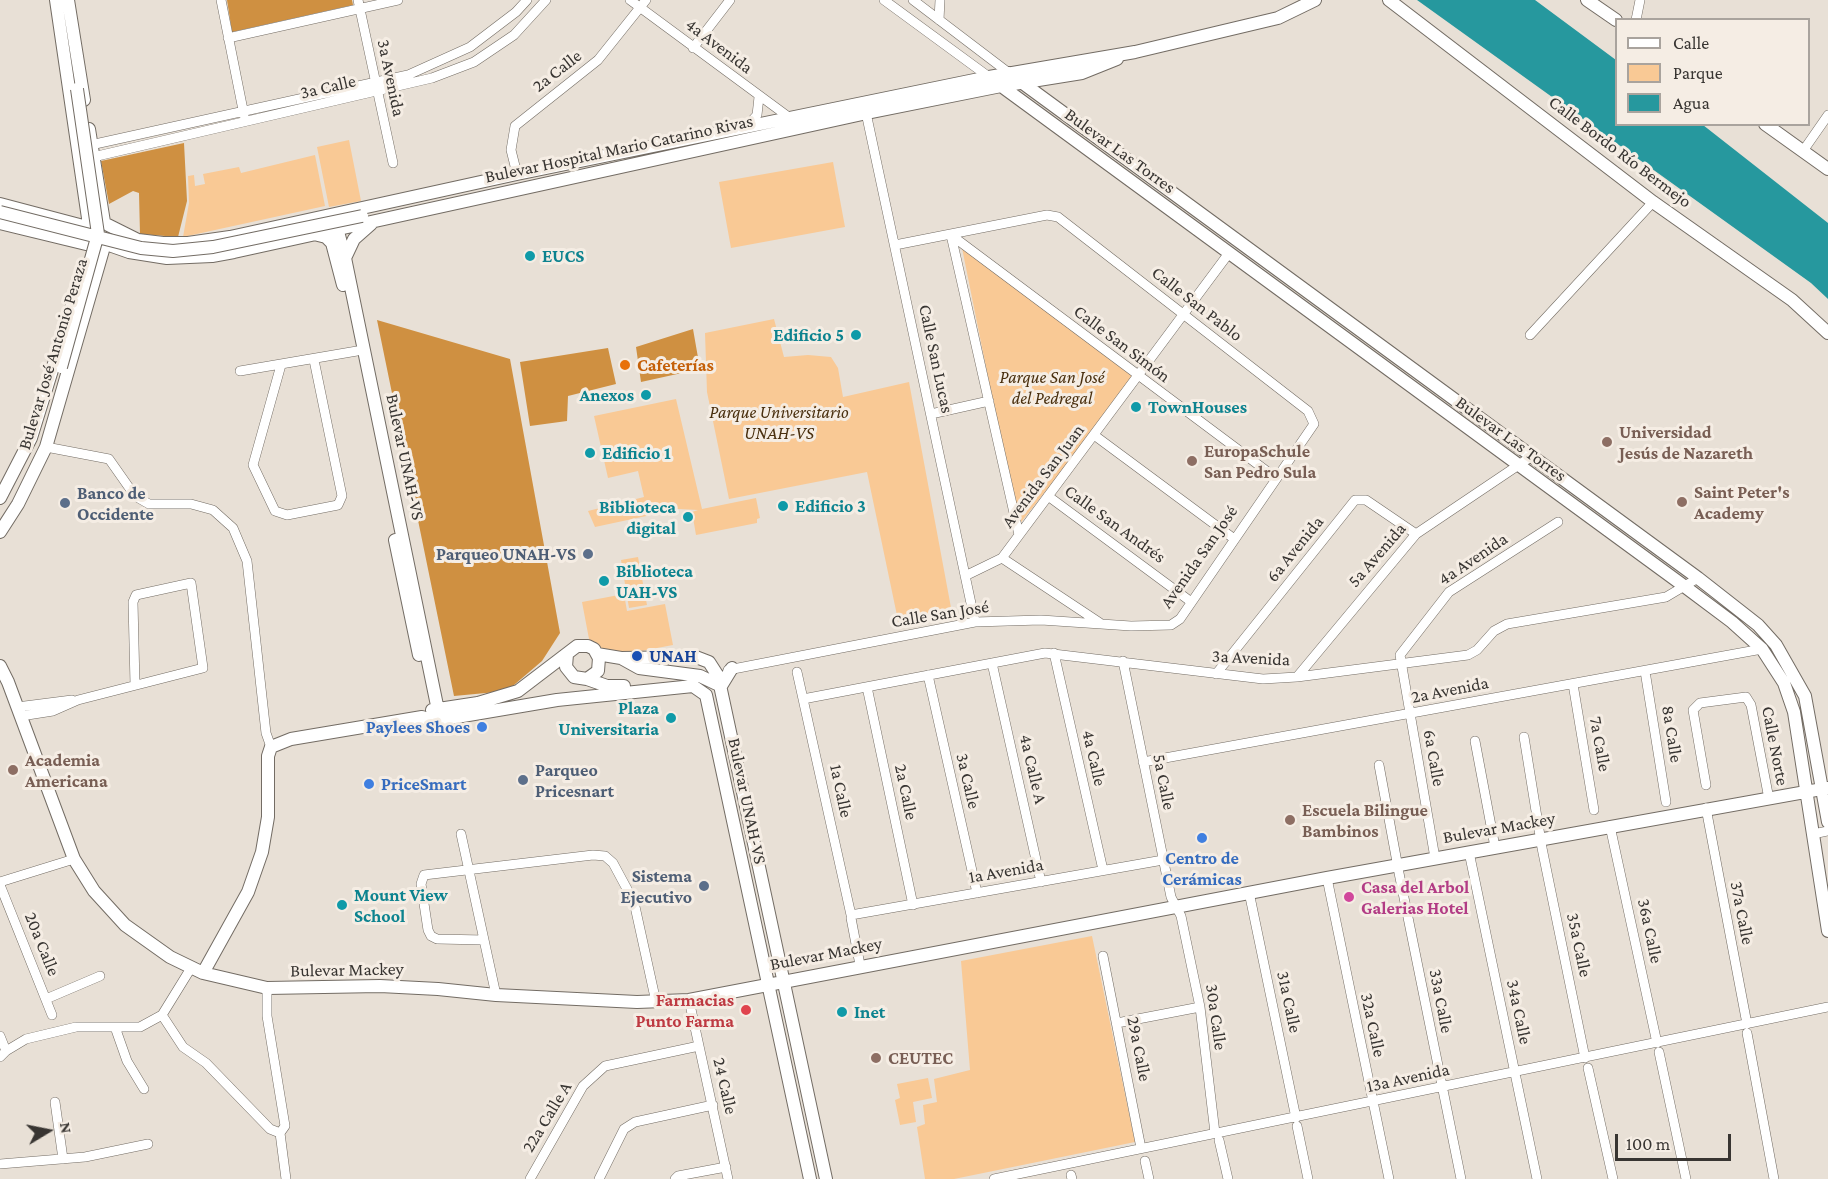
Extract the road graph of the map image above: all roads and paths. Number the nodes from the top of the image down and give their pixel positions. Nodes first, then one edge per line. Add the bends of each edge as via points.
1 (56, 0) edge
2 (68, 0) edge
3 (220, 0) edge
4 (398, 0) edge
5 (527, 0) edge
6 (546, 0) edge
7 (630, 0) edge
8 (730, 0) edge
9 (884, 0) edge
10 (913, 0) edge
11 (940, 0) edge
12 (1315, 0) edge
13 (1389, 0) edge
14 (1587, 0) edge
15 (1640, 0) edge
16 (359, 4) edge
17 (643, 4) edge
18 (1636, 18) edge
19 (1615, 19) edge
20 (939, 20) junction
21 (228, 38) junction
22 (693, 48) junction
23 (70, 50) junction
24 (1135, 52) junction
25 (1010, 73) junction
26 (989, 77) junction
27 (1025, 82) junction
28 (374, 83) junction
29 (1001, 86) junction
30 (376, 93) junction
31 (759, 97) junction
32 (865, 108) junction
33 (243, 110) junction
34 (1828, 114) edge
35 (790, 118) junction
36 (246, 123) junction
37 (1768, 126) edge
38 (747, 127) junction
39 (91, 144) junction
40 (1803, 151) junction
41 (79, 152) junction
42 (93, 158) junction
43 (393, 163) dead end
44 (1828, 169) edge
45 (516, 174) junction
46 (412, 198) junction
47 (86, 201) junction
48 (1653, 202) junction
49 (0, 204) edge
50 (394, 208) junction
51 (415, 211) junction
52 (0, 212) edge
53 (330, 215) junction
54 (378, 220) junction
55 (65, 221) junction
56 (0, 223) edge
57 (106, 224) junction
58 (88, 226) junction
59 (339, 229) junction
60 (315, 234) junction
61 (951, 235) junction
62 (88, 245) junction
63 (895, 245) junction
64 (106, 247) junction
65 (1229, 253) junction
66 (345, 258) junction
67 (1183, 315) junction
68 (1828, 333) edge
69 (1530, 335) dead end
70 (357, 351) junction
71 (314, 360) junction
72 (280, 365) junction
73 (240, 371) dead end
74 (1137, 376) junction
75 (989, 401) junction
76 (50, 407) junction
77 (374, 414) junction
78 (930, 414) junction
79 (1314, 419) joint
80 (37, 422) junction
81 (51, 431) junction
82 (1094, 435) junction
83 (46, 447) junction
84 (1532, 456) junction
85 (1517, 466) junction
86 (1276, 478) junction
87 (1048, 496) junction
88 (0, 498) edge
89 (1558, 522) dead end
90 (0, 532) edge
91 (1416, 534) junction
92 (1019, 535) junction
93 (1233, 538) junction
94 (1002, 558) junction
95 (965, 576) junction
96 (1698, 578) junction
97 (1684, 586) junction
98 (1190, 601) junction
99 (975, 622) junction
100 (1102, 624) junction
101 (1171, 625) joint
102 (1762, 649) junction
103 (1054, 653) junction
104 (567, 654) junction
105 (597, 654) junction
106 (621, 658) junction
107 (1123, 661) junction
108 (992, 663) junction
109 (1401, 664) junction
110 (796, 665) junction
111 (0, 666) edge
112 (732, 668) joint
113 (1645, 671) junction
114 (1216, 674) junction
115 (928, 675) junction
116 (1297, 677) junction
117 (583, 679) junction
118 (719, 681) junction
119 (1572, 684) junction
120 (135, 685) junction
121 (867, 687) junction
122 (639, 691) junction
123 (803, 699) junction
124 (557, 700) junction
125 (19, 712) junction
126 (433, 715) junction
127 (1409, 715) junction
128 (1524, 737) dead end
129 (1815, 740) junction
130 (1475, 741) dead end
131 (1800, 743) junction
132 (271, 747) junction
133 (1143, 762) junction
134 (1379, 765) dead end
135 (1706, 785) dead end
136 (1826, 789) edge
137 (1806, 792) junction
138 (1768, 799) junction
139 (1666, 802) dead end
140 (1706, 808) junction
141 (1594, 810) dead end
142 (1828, 822) edge
143 (1610, 826) junction
144 (1828, 831) edge
145 (461, 834) dead end
146 (1813, 834) junction
147 (1542, 839) junction
148 (1495, 847) junction
149 (1469, 852) junction
150 (1435, 858) junction
151 (74, 859) junction
152 (1163, 860) junction
153 (1397, 865) junction
154 (469, 870) junction
155 (1102, 870) junction
156 (1326, 878) junction
157 (1041, 882) junction
158 (0, 883) edge
159 (1249, 892) junction
160 (977, 893) junction
161 (913, 905) junction
162 (1176, 907) junction
163 (853, 917) junction
164 (1828, 931) edge
165 (484, 940) junction
166 (1103, 956) dead end
167 (860, 965) junction
168 (197, 970) junction
169 (100, 976) dead end
170 (782, 980) junction
171 (767, 984) junction
172 (267, 988) junction
173 (496, 995) junction
174 (46, 999) junction
175 (689, 1000) junction
176 (656, 1002) junction
177 (1200, 1007) junction
178 (1828, 1007) edge
179 (52, 1015) dead end
180 (162, 1015) junction
181 (1117, 1023) junction
182 (115, 1027) junction
183 (1747, 1028) junction
184 (0, 1036) edge
185 (699, 1046) junction
186 (1658, 1047) junction
187 (3, 1054) edge
188 (1585, 1058) junction
189 (1588, 1068) dead end
190 (1515, 1072) junction
191 (1442, 1088) junction
192 (144, 1089) dead end
193 (55, 1102) dead end
194 (1373, 1102) junction
195 (713, 1106) junction
196 (1296, 1122) junction
197 (280, 1132) junction
198 (1217, 1136) junction
199 (148, 1144) dead end
200 (1141, 1148) junction
201 (63, 1159) junction
202 (1145, 1161) dead end
203 (0, 1164) edge
204 (726, 1167) junction
205 (286, 1179) edge
206 (530, 1179) edge
207 (599, 1179) edge
208 (675, 1179) edge
209 (728, 1179) edge
210 (810, 1179) edge
211 (826, 1179) edge
212 (994, 1179) edge
213 (1149, 1179) edge
214 (1227, 1179) edge
215 (1308, 1179) edge
216 (1389, 1179) edge
217 (1461, 1179) edge
218 (1537, 1179) edge
219 (1612, 1179) edge
220 (1686, 1179) edge
221 (1774, 1179) edge

1 - 23 main road
2 - 23 main road
3 - 21 street
4 - 16 street
5 - 28 street, 3a Calle via 470,47 408,75
6 - 30 street, 3a Calle via 514,35 474,62
7 - 17 street, 4a Avenida
8 - 22 street
9 - 26 street
10 - 20 street
11 - 20 street
12 - 24 main road, Bulevar Hospital Mario Catarino Rivas via 1278,18
13 - 48 main road, Calle Bordo Río Bermejo
14 - 19 main road
15 - 18 street
16 - 21 street
16 - 28 street, 3a Avenida
17 - 22 street, 4a Avenida
17 - 45 street, 2a Calle via 598,60 515,126 511,150
20 - 25 street
21 - 33 street
22 - 31 street, 4a Avenida
23 - 39 main road
23 - 41 main road
23 - 76 main road, bridge via 98,234
24 - 25 main road, Bulevar Hospital Mario Catarino Rivas
24 - 27 main road, Bulevar Hospital Mario Catarino Rivas via 1082,73
25 - 26 main road, Bulevar Hospital Mario Catarino Rivas
25 - 27 main road, Bulevar Las Torres
26 - 29 main road, Bulevar Las Torres
26 - 32 main road, Bulevar Hospital Mario Catarino Rivas
27 - 29 main road, Bulevar Hospital Mario Catarino Rivas
27 - 84 main road, Bulevar Las Torres
28 - 30 street, 3a Avenida
28 - 33 street, 3a Calle
29 - 32 main road, Bulevar Hospital Mario Catarino Rivas
29 - 65 main road, Bulevar Las Torres
30 - 36 street, 3a Calle
30 - 43 street, 3a Avenida
31 - 35 street, 4a Avenida
31 - 38 street, 4a Avenida via 757,115
32 - 35 main road, Bulevar Hospital Mario Catarino Rivas
32 - 51 main road, Bulevar Hospital Mario Catarino Rivas
32 - 63 street, Calle San Lucas
33 - 36 street
33 - 39 street, 3a Calle
34 - 40 street
35 - 38 main road, Bulevar Hospital Mario Catarino Rivas
36 - 42 street, 3a Calle
37 - 40 main road
38 - 45 main road, Bulevar Hospital Mario Catarino Rivas
39 - 41 street, 3a Calle
39 - 42 main road
40 - 44 main road
41 - 47 main road
42 - 57 main road
45 - 46 main road, Bulevar Hospital Mario Catarino Rivas
46 - 50 main road
46 - 53 main road, Bulevar Hospital Mario Catarino Rivas
47 - 55 main road via 78,213
47 - 58 main road
48 - 68 main road, Calle Bordo Río Bermejo via 1792,300
48 - 69 street
49 - 55 main road
50 - 51 main road
50 - 52 main road, bridge via 213,247 173,251 141,248
51 - 54 main road, Bulevar Hospital Mario Catarino Rivas
53 - 57 main road, Bulevar Hospital Mario Catarino Rivas via 188,243 138,240
53 - 59 main road, Bulevar UNAH-VS
54 - 59 main road, Bulevar Hospital Mario Catarino Rivas
54 - 66 main road via 354,238
55 - 58 main road
56 - 62 main road
57 - 58 main road via 96,221
57 - 64 main road via 112,233
58 - 62 main road via 84,235
59 - 60 main road, Bulevar Hospital Mario Catarino Rivas
59 - 66 main road, Bulevar UNAH-VS
60 - 64 main road, Bulevar Hospital Mario Catarino Rivas via 189,258
60 - 70 main road, Bulevar UNAH-VS via 329,240 335,250
61 - 63 street
61 - 67 street, Calle San Pablo via 1047,215 1058,217
61 - 74 street, Calle San Simón
61 - 75 street
62 - 64 main road
62 - 80 main road, Bulevar José Antonio Peraza
63 - 78 street, Calle San Lucas
64 - 81 main road, Bulevar José Antonio Peraza
65 - 67 street, Avenida San Juan
65 - 85 main road, Bulevar Las Torres
66 - 77 main road, Bulevar UNAH-VS
67 - 74 street, Avenida San Juan
67 - 79 street, Calle San Pablo
70 - 71 street
70 - 77 main road, Bulevar UNAH-VS
71 - 72 street
71 - 72 street via 342,496 338,504 287,515 275,511 253,465
72 - 73 street
74 - 82 street, Avenida San Juan
74 - 86 street, Calle San Simón
75 - 78 street
75 - 92 street
76 - 80 main road
76 - 81 main road
77 - 126 main road, Bulevar UNAH-VS
78 - 95 street, Calle San Lucas
79 - 86 street, Avenida San José
80 - 88 main road, Bulevar José Antonio Peraza
81 - 83 main road, Bulevar José Antonio Peraza
82 - 87 street, Avenida San Juan
82 - 93 street
83 - 90 main road, Bulevar José Antonio Peraza
83 - 132 street via 109,459 135,496 149,504 191,504 213,510 233,528 247,561 266,733
84 - 85 street, 5a Avenida
84 - 96 main road, Bulevar Las Torres
85 - 91 street, 5a Avenida
85 - 97 main road, Bulevar Las Torres
86 - 93 street, Avenida San José
87 - 92 street, Avenida San Juan
87 - 98 street, Calle San Andrés
89 - 109 street, 4a Avenida via 1449,592 1402,650
91 - 114 street, 6a Avenida via 1366,500 1355,500
91 - 116 street, 5a Avenida
92 - 94 street, Avenida San Juan
93 - 98 street, Avenida San José
94 - 95 street, Avenida San Juan
94 - 100 street
95 - 99 street, Calle San Lucas
96 - 97 street, 3a Avenida
96 - 129 main road, Bulevar Las Torres via 1758,625 1776,645 1805,696
97 - 102 main road, Bulevar Las Torres
97 - 109 street, 3a Avenida via 1666,597 1507,624 1468,655
98 - 101 street, Avenida San José via 1180,619
99 - 100 street, Calle San José via 1041,620
99 - 110 street, Calle San José
100 - 101 street, Calle San José
102 - 113 street, 2a Avenida
102 - 131 main road, Bulevar Las Torres via 1790,695
103 - 107 street, 3a Avenida
103 - 108 street, 3a Avenida
103 - 155 street, 4a Calle
104 - 105 main road via 580,645 591,647
104 - 117 main road via 566,667 571,675
104 - 126 main road via 518,691
105 - 106 main road
105 - 117 main road via 599,666 595,674
106 - 118 main road via 639,668
106 - 118 main road via 696,657 709,662
107 - 114 street, 3a Avenida
107 - 133 street, 5a Calle
108 - 115 street, 3a Avenida
108 - 157 street, 4a Calle A
109 - 116 street, 3a Avenida
109 - 127 street, 6a Calle
110 - 112 street, Calle San José
110 - 123 street, 1a Calle
111 - 125 main road, Bulevar Mackey
112 - 118 main road
113 - 119 street, 2a Avenida
113 - 139 street, 8a Calle
114 - 116 street, 3a Avenida via 1263,679
115 - 121 street, 3a Avenida
115 - 160 street, 3a Calle
117 - 122 main road via 607,686 630,686
117 - 124 main road
118 - 170 main road, Bulevar UNAH-VS
119 - 127 street, 2a Avenida
119 - 141 street, 7a Calle
120 - 120 street via 203,668 191,583 136,595
120 - 125 street
121 - 123 street, 3a Avenida
121 - 161 street, 2a Calle
122 - 124 main road, Bulevar UNAH-VS
122 - 171 main road, Bulevar UNAH-VS via 693,686 706,695
123 - 163 street, 1a Calle
124 - 126 main road, Bulevar UNAH-VS
125 - 151 main road, Bulevar Mackey
126 - 132 main road via 291,739
127 - 133 street, 2a Avenida
127 - 150 street, 6a Calle
128 - 147 street
129 - 131 main road
129 - 136 main road, Bulevar Las Torres
130 - 148 street
131 - 137 main road, Bulevar Las Torres
132 - 168 main road via 268,818 262,852 248,892
133 - 152 street, 5a Calle
134 - 153 street, 33a Calle
135 - 138 street, Calle Norte via 1692,714 1694,707 1742,696 1749,699
136 - 137 main road, Bulevar Mackey
136 - 142 main road, Bulevar Las Torres
137 - 138 main road, Bulevar Mackey
137 - 146 main road, Bulevar Las Torres
138 - 140 main road, Bulevar Mackey
140 - 143 main road, Bulevar Mackey
140 - 183 street, 37a Calle
143 - 147 main road, Bulevar Mackey
143 - 186 street, 36a Calle
144 - 146 street
145 - 154 street
146 - 164 main road, Bulevar Las Torres
147 - 148 main road, Bulevar Mackey
147 - 188 street, 35a Calle
148 - 149 main road, Bulevar Mackey
149 - 150 main road, Bulevar Mackey
149 - 190 street, 34a Calle
150 - 153 main road, Bulevar Mackey
151 - 158 street
151 - 168 main road, Bulevar Mackey via 94,891 124,925 158,950
152 - 155 street, 1a Avenida
152 - 162 street, 5a Calle
153 - 156 main road, Bulevar Mackey
153 - 191 street, 33a Calle
154 - 165 street
154 - 165 street via 424,875 421,879 428,930 437,939
154 - 176 street via 593,855 609,859 634,902
155 - 157 street, 1a Avenida
156 - 159 main road, Bulevar Mackey
156 - 194 street, 32a Calle
157 - 160 street, 1a Avenida
158 - 174 street, 20a Calle
159 - 162 main road, Bulevar Mackey
159 - 196 street, 31a Calle
160 - 161 street, 1a Avenida
161 - 163 street, 1a Avenida
162 - 167 main road, Bulevar Mackey
162 - 177 street, 30a Calle
163 - 167 street, 1a Calle
165 - 173 street
166 - 181 street, 29a Calle
167 - 170 main road, Bulevar Mackey
168 - 172 main road, Bulevar Mackey
168 - 180 street
169 - 174 street
170 - 171 main road, Bulevar Mackey
170 - 211 main road, Bulevar UNAH-VS
171 - 175 main road, Bulevar Mackey
171 - 210 main road, Bulevar UNAH-VS
172 - 173 main road, Bulevar Mackey via 380,986
172 - 197 street via 267,1016 285,1126
173 - 176 main road, Bulevar Mackey
174 - 179 street, 20a Calle
175 - 176 main road, Bulevar Mackey
175 - 185 street, 24 Calle
177 - 181 street
177 - 198 street, 30a Calle
178 - 183 street, 13a Avenida
180 - 182 street via 140,1027
180 - 197 street via 183,1047 206,1063 270,1129
181 - 200 street, 29a Calle
182 - 187 street via 59,1030 26,1039
182 - 192 street via 127,1061
183 - 186 street, 13a Avenida
183 - 221 street, 37a Calle
184 - 187 street
185 - 195 street, 24 Calle
185 - 206 street, 22a Calle A via 604,1066 583,1086
186 - 188 street, 13a Avenida
186 - 220 street, 36a Calle
188 - 190 street, 13a Avenida
189 - 219 street
190 - 191 street, 13a Avenida
190 - 218 street, 34a Calle
191 - 194 street, 13a Avenida
191 - 217 street, 33a Calle
193 - 201 street
194 - 196 street, 13a Avenida
194 - 216 street, 32a Calle
195 - 204 street, 24 Calle
195 - 207 street via 635,1122 624,1129
196 - 198 street, 13a Avenida
196 - 215 street, 31a Calle
197 - 205 street
198 - 200 street, 13a Avenida
198 - 214 street, 30a Calle
199 - 201 street
200 - 212 street, 13a Avenida
201 - 203 street
202 - 213 street
204 - 208 street
204 - 209 street, 24 Calle

